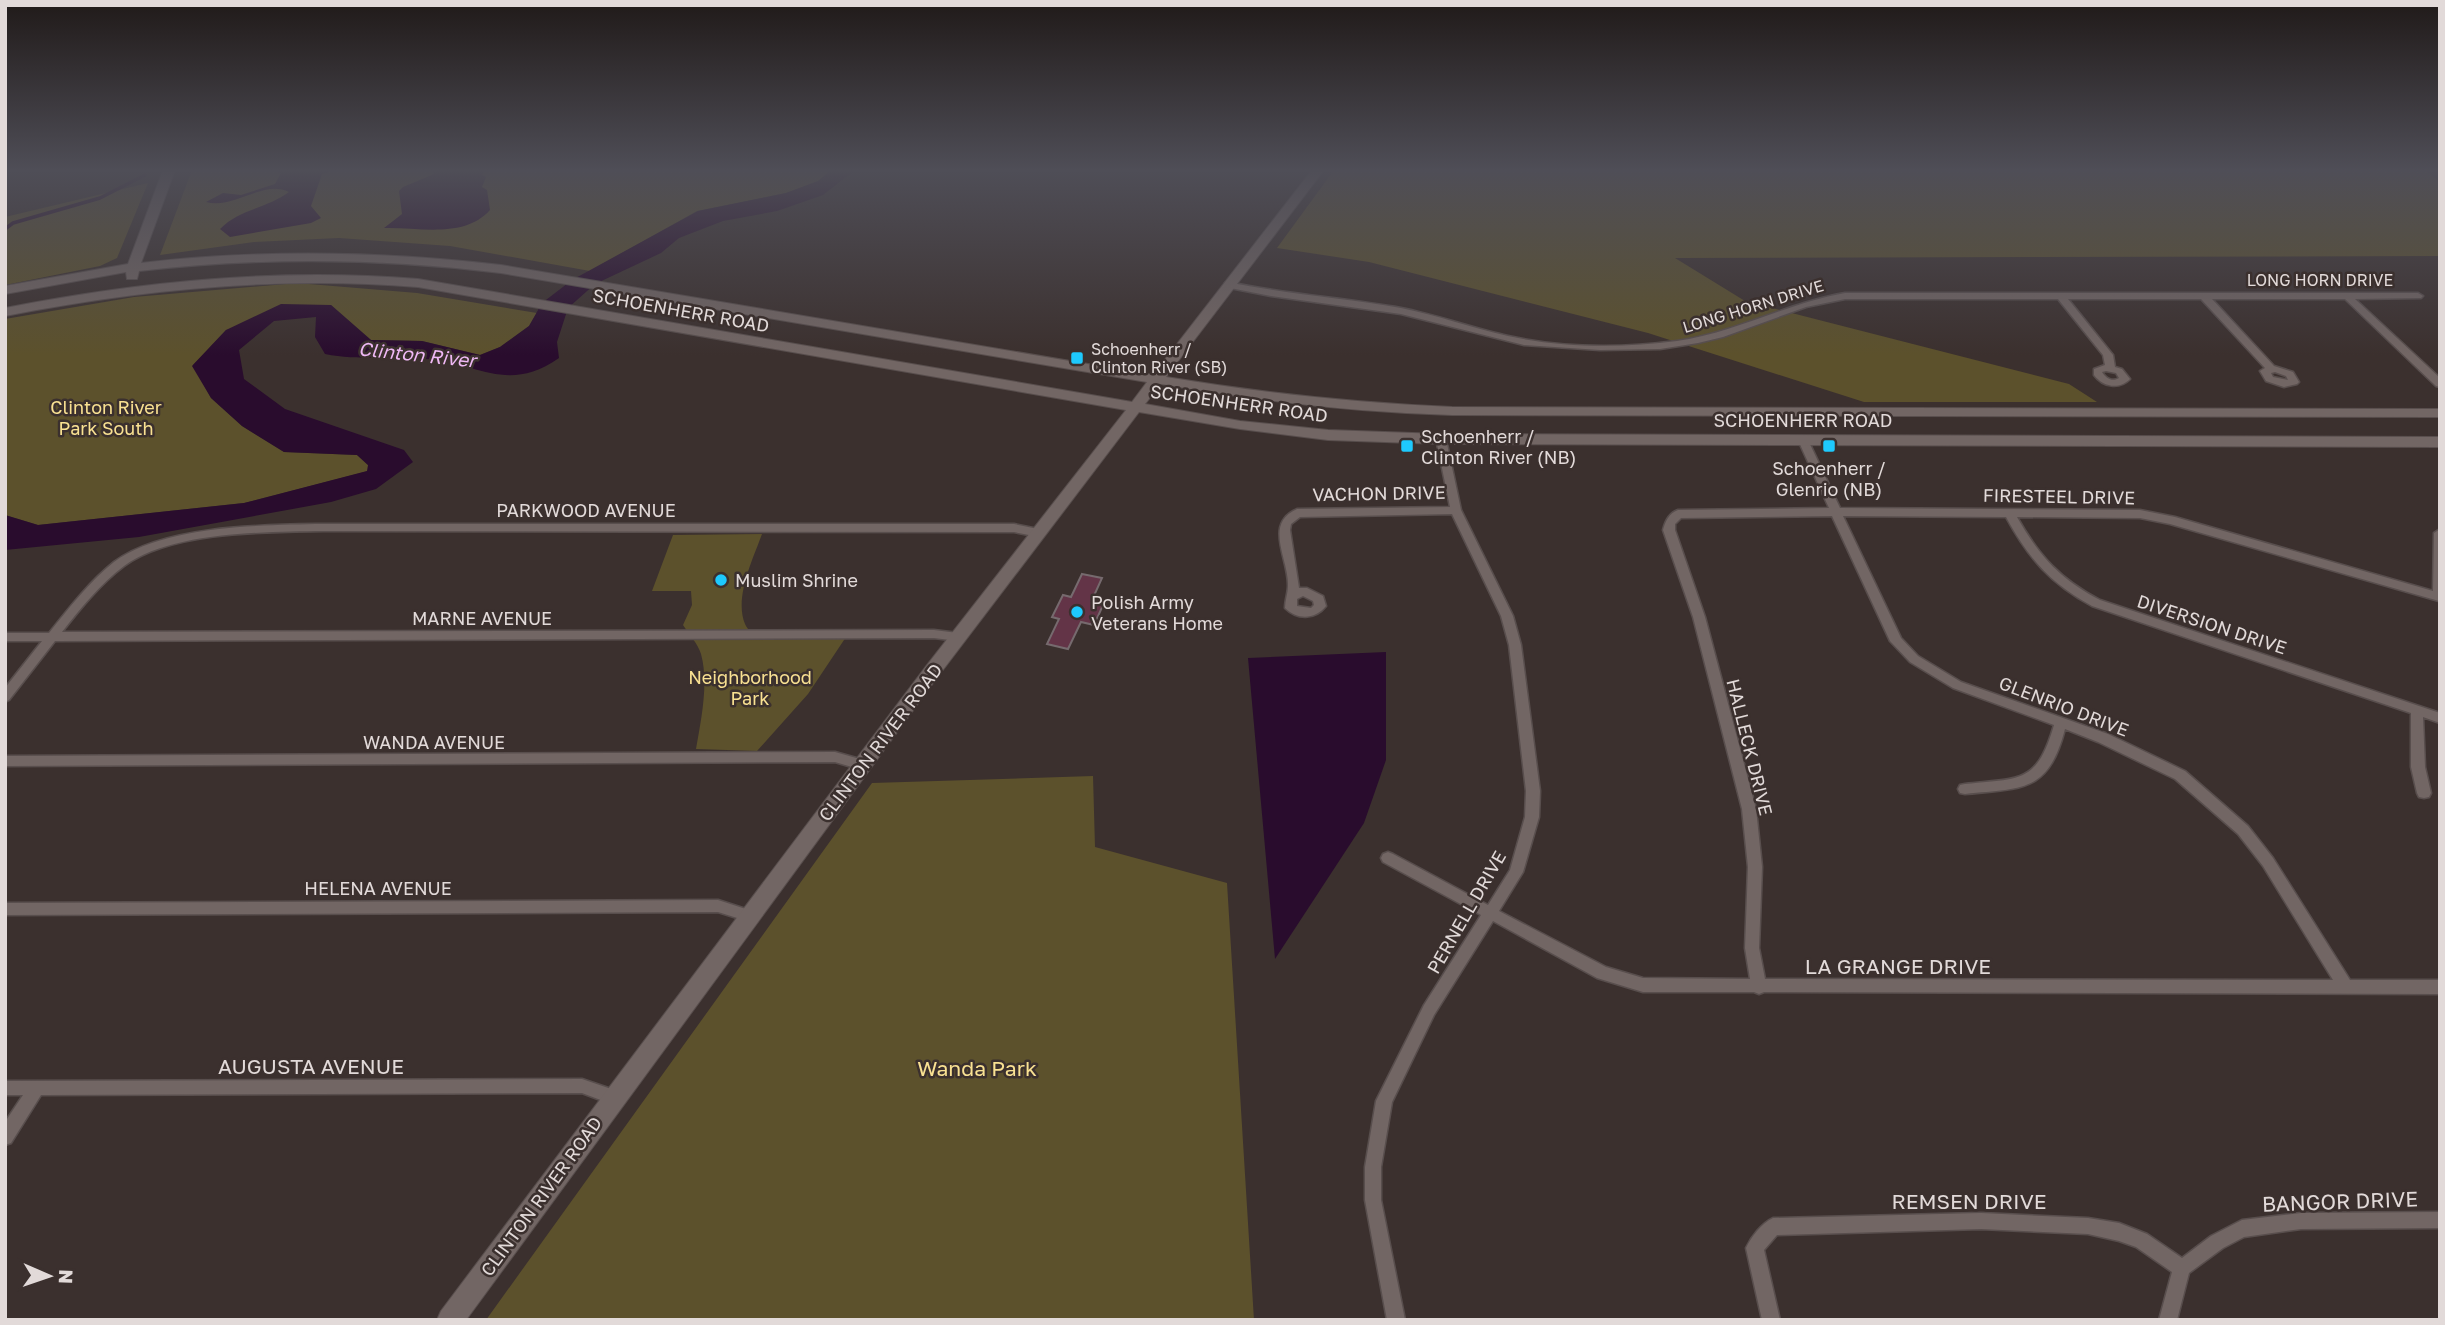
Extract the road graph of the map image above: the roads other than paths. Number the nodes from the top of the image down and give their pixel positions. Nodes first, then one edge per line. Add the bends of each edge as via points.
1 (145, 232) edge
2 (1270, 232) edge
3 (135, 267) junction
4 (1228, 285) junction
5 (5, 290) edge
6 (103, 294) junction
7 (2061, 296) junction
8 (2204, 296) junction
9 (2347, 296) junction
10 (2418, 296) dead end
11 (5, 312) edge
12 (930, 342) junction
13 (883, 364) junction
14 (2110, 368) dead end
15 (2271, 369) dead end
16 (1157, 380) junction
17 (2440, 384) edge
18 (1136, 408) junction
19 (1601, 411) junction
20 (1704, 412) junction
21 (2324, 413) junction
22 (2421, 413) junction
23 (2440, 413) edge
24 (1441, 439) junction
25 (1693, 439) junction
26 (1592, 440) junction
27 (1803, 440) junction
28 (2329, 441) junction
29 (2433, 442) edge
30 (1457, 510) junction
31 (1836, 512) junction
32 (2009, 512) junction
33 (1670, 523) joint
34 (1039, 533) junction
35 (2440, 533) edge
36 (1292, 592) junction
37 (2440, 597) edge
38 (5, 637) edge
39 (55, 637) junction
40 (958, 637) junction
41 (5, 697) edge
42 (2417, 710) junction
43 (2440, 718) edge
44 (2061, 722) junction
45 (5, 761) edge
46 (862, 765) junction
47 (1965, 789) dead end
48 (2424, 793) dead end
49 (1388, 859) dead end
50 (5, 909) edge
51 (1491, 915) junction
52 (750, 916) junction
53 (1759, 987) junction
54 (2346, 987) junction
55 (2440, 987) edge
56 (37, 1087) junction
57 (5, 1088) edge
58 (614, 1097) junction
59 (5, 1137) edge
60 (2440, 1220) edge
61 (2182, 1268) junction
62 (450, 1320) edge
63 (1396, 1320) edge
64 (1772, 1320) edge
65 (2168, 1320) edge

1 - 3 main road
2 - 4 main road, CLINTON RIVER ROAD
3 - 5 main road, SCHOENHERR ROAD
3 - 6 main road via 126,283
3 - 12 main road, SCHOENHERR ROAD via 258,256 360,255 458,263
4 - 7 street, LONG HORN DRIVE via 1288,298 1410,313 1557,346 1680,344 1808,303 1845,296
4 - 16 main road, CLINTON RIVER ROAD
6 - 11 main road, SCHOENHERR ROAD
6 - 13 main road, SCHOENHERR ROAD via 201,280 316,276 418,283
7 - 8 street, LONG HORN DRIVE
7 - 14 street via 2108,355
8 - 9 street, LONG HORN DRIVE
8 - 15 street
9 - 10 street, LONG HORN DRIVE
9 - 17 street
12 - 13 main road via 895,347
12 - 16 main road, SCHOENHERR ROAD
13 - 18 main road, SCHOENHERR ROAD
16 - 18 main road, CLINTON RIVER ROAD
16 - 19 main road, SCHOENHERR ROAD via 1343,406
18 - 24 main road, SCHOENHERR ROAD via 1303,433
18 - 34 main road, CLINTON RIVER ROAD
19 - 20 main road, SCHOENHERR ROAD
19 - 26 main road via 1609,427
20 - 21 main road, SCHOENHERR ROAD
20 - 25 main road via 1684,423
21 - 22 main road, SCHOENHERR ROAD
21 - 28 main road via 2343,431
22 - 23 main road, SCHOENHERR ROAD
22 - 29 main road via 2405,424 2411,433
24 - 26 main road, SCHOENHERR ROAD
24 - 30 street, PERNELL DRIVE
25 - 26 main road, SCHOENHERR ROAD
25 - 27 main road, SCHOENHERR ROAD
27 - 28 main road, SCHOENHERR ROAD
27 - 31 street, GLENRIO DRIVE
28 - 29 main road, SCHOENHERR ROAD
30 - 36 street, VACHON DRIVE via 1297,513 1284,530
30 - 51 street, PERNELL DRIVE via 1511,630 1533,791 1527,841 1516,872
31 - 32 street, FIRESTEEL DRIVE
31 - 33 street, FIRESTEEL DRIVE via 1690,512 1678,514
31 - 44 street, GLENRIO DRIVE via 1896,641 1914,659 1957,685
32 - 37 street, FIRESTEEL DRIVE via 2118,512 2171,520
32 - 42 street, DIVERSION DRIVE via 2039,564 2073,592
33 - 53 street, HALLECK DRIVE via 1749,809 1755,867 1752,948
34 - 39 street, PARKWOOD AVENUE via 1014,528 281,530 212,535 135,554 98,583
34 - 40 main road, CLINTON RIVER ROAD
35 - 37 street
36 - 36 street via 1291,608 1309,613 1317,609 1317,596
38 - 39 street, MARNE AVENUE
39 - 40 street, MARNE AVENUE
39 - 41 street
40 - 46 main road, CLINTON RIVER ROAD
42 - 43 street, DIVERSION DRIVE
42 - 48 street via 2418,767
44 - 47 street via 2050,761 2042,771 2017,783
44 - 54 street, GLENRIO DRIVE via 2154,760 2215,804 2268,862
45 - 46 street, WANDA AVENUE via 835,757
46 - 52 main road, CLINTON RIVER ROAD
49 - 51 street, LA GRANGE DRIVE
50 - 52 street, HELENA AVENUE via 718,906
51 - 53 street, LA GRANGE DRIVE via 1623,981 1680,988
51 - 63 street, PERNELL DRIVE via 1430,1010 1384,1101 1373,1167 1373,1200
52 - 58 main road, CLINTON RIVER ROAD
53 - 54 street, LA GRANGE DRIVE
54 - 55 street, LA GRANGE DRIVE
56 - 57 street, AUGUSTA AVENUE
56 - 58 street, AUGUSTA AVENUE via 582,1086
56 - 59 street
58 - 62 main road, CLINTON RIVER ROAD
60 - 61 street, BANGOR DRIVE via 2270,1223 2242,1229
61 - 64 street, REMSEN DRIVE via 2141,1240 2088,1226 1994,1221 1773,1227 1755,1248
61 - 65 street

